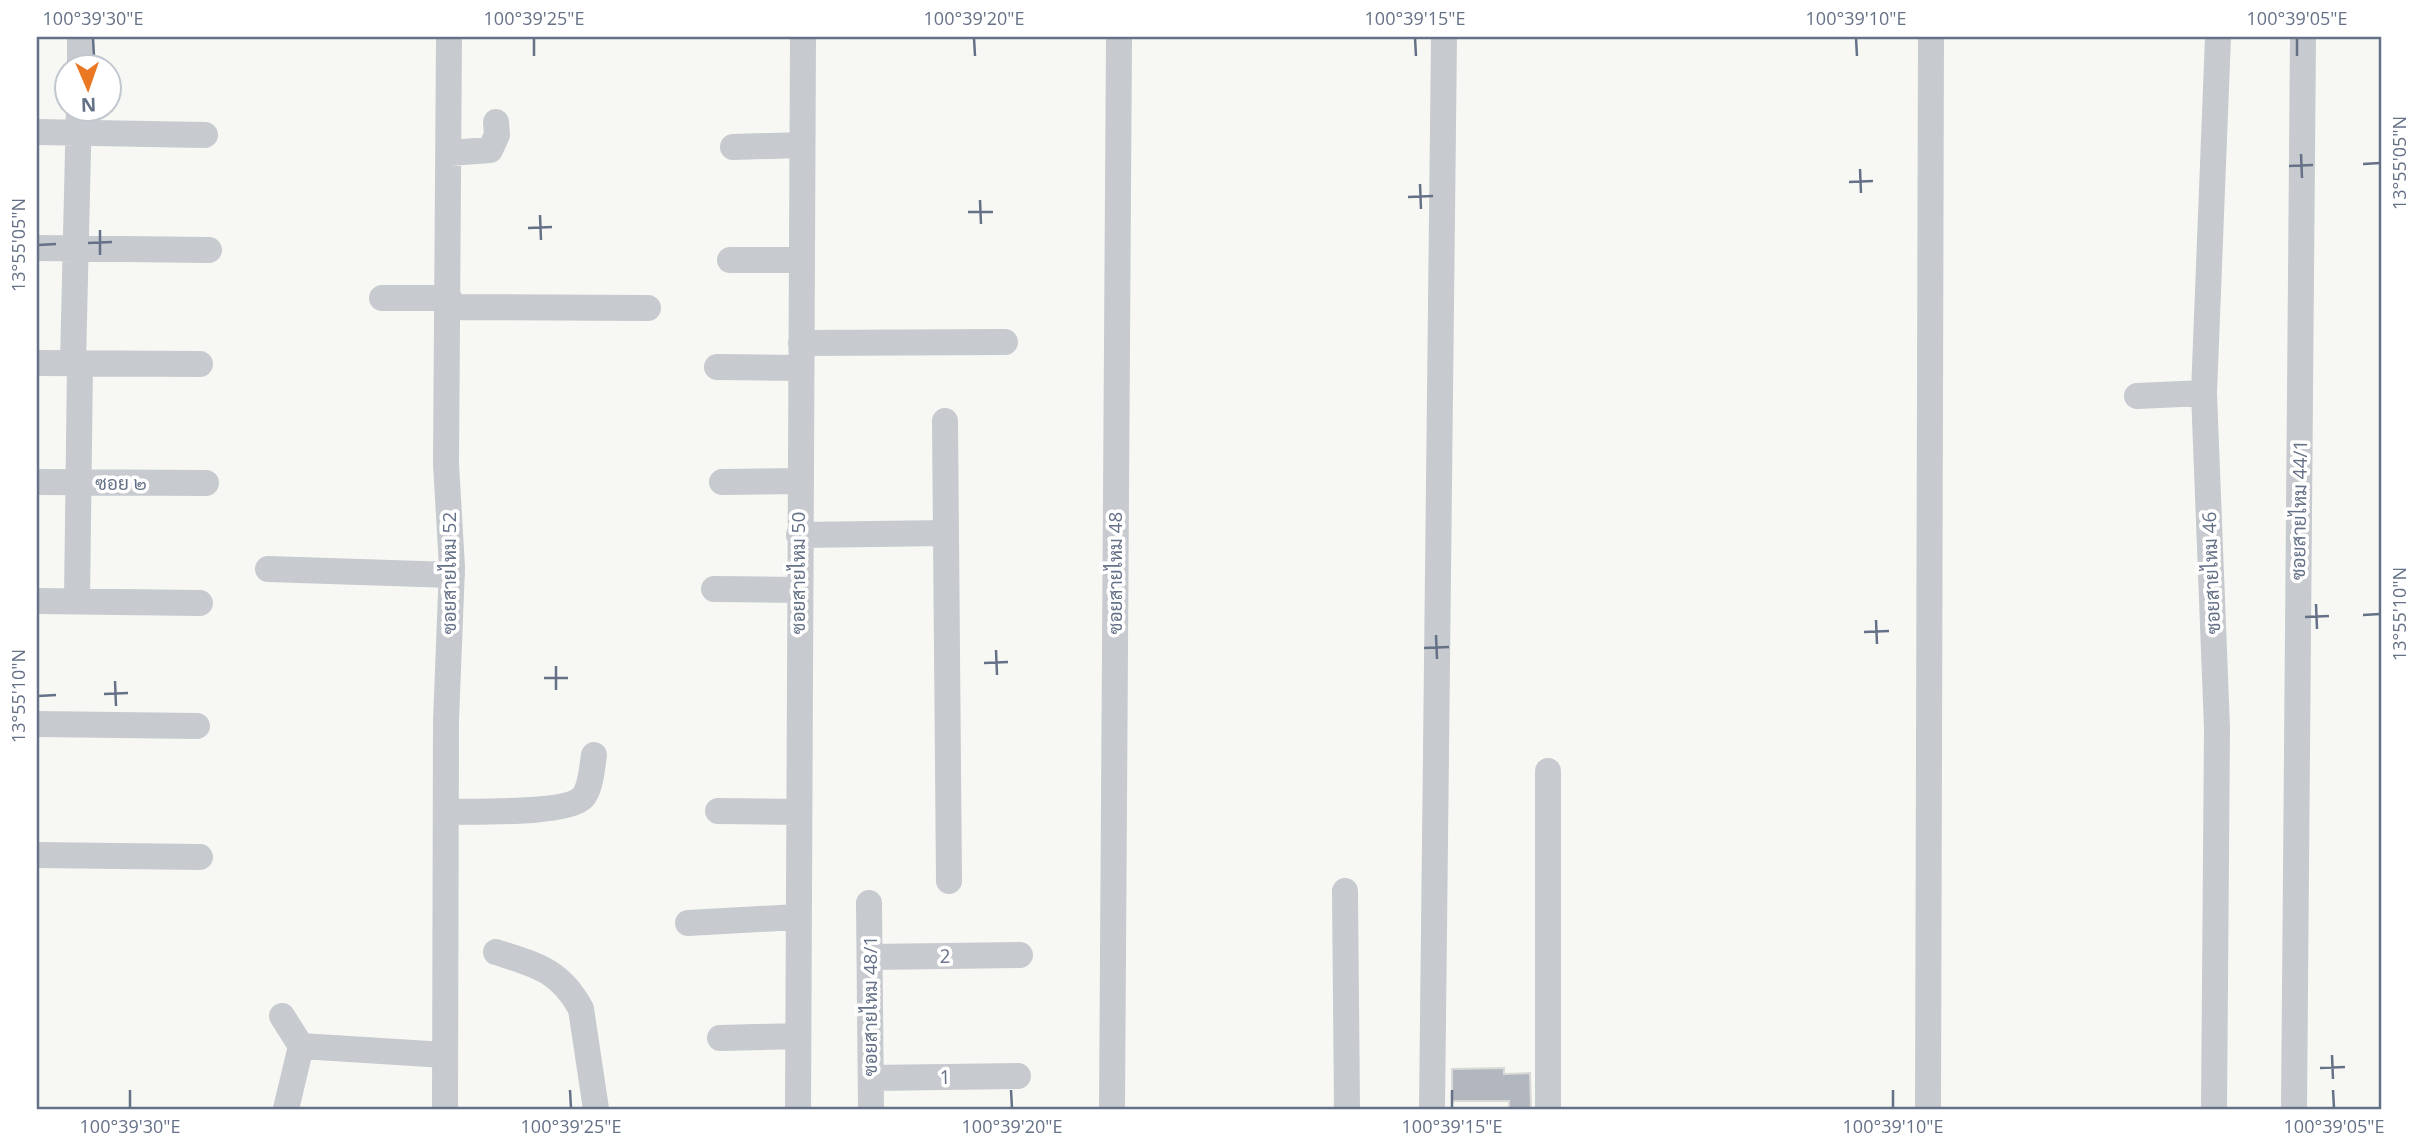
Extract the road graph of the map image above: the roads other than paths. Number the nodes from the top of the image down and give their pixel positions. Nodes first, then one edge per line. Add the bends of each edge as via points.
1 (449, 37) edge
2 (803, 37) edge
3 (1119, 37) edge
4 (1444, 37) edge
5 (1931, 37) edge
6 (2218, 37) edge
7 (2303, 37) edge
8 (75, 122) edge
9 (79, 122) edge
10 (88, 122) edge
11 (496, 122) dead end
12 (37, 132) edge
13 (205, 135) dead end
14 (802, 145) junction
15 (733, 147) dead end
16 (450, 153) junction
17 (37, 248) edge
18 (75, 248) junction
19 (209, 250) dead end
20 (730, 260) dead end
21 (802, 260) junction
22 (382, 298) dead end
23 (449, 302) junction
24 (648, 307) dead end
25 (1005, 342) dead end
26 (801, 356) junction
27 (37, 363) edge
28 (76, 364) junction
29 (200, 364) dead end
30 (717, 368) dead end
31 (2204, 393) junction
32 (2137, 396) dead end
33 (945, 421) dead end
34 (798, 481) junction
35 (37, 482) edge
36 (78, 482) junction
37 (722, 482) dead end
38 (206, 484) dead end
39 (946, 533) junction
40 (799, 535) junction
41 (268, 569) dead end
42 (452, 575) junction
43 (714, 589) dead end
44 (798, 590) junction
45 (37, 601) edge
46 (78, 601) junction
47 (200, 603) dead end
48 (37, 724) edge
49 (197, 726) dead end
50 (594, 755) dead end
51 (1548, 771) dead end
52 (718, 811) dead end
53 (446, 812) junction
54 (799, 812) junction
55 (37, 855) edge
56 (200, 857) dead end
57 (949, 881) dead end
58 (1345, 891) dead end
59 (869, 903) dead end
60 (797, 917) junction
61 (688, 923) dead end
62 (496, 952) dead end
63 (1020, 955) dead end
64 (870, 957) junction
65 (282, 1016) dead end
66 (798, 1037) junction
67 (720, 1038) dead end
68 (301, 1046) junction
69 (445, 1055) junction
70 (1018, 1076) dead end
71 (871, 1078) junction
72 (286, 1109) edge
73 (445, 1109) edge
74 (596, 1109) edge
75 (798, 1109) edge
76 (871, 1109) edge
77 (1112, 1109) edge
78 (1347, 1109) edge
79 (1432, 1109) edge
80 (1548, 1109) edge
81 (1928, 1109) edge
82 (2214, 1109) edge
83 (2294, 1109) edge

1 - 16 street, ซอยสายไหม 52
2 - 14 street, ซอยสายไหม 50
3 - 77 street, ซอยสายไหม 48
4 - 79 street
5 - 81 street
6 - 31 street, ซอยสายไหม 46
7 - 83 street, ซอยสายไหม 44/1
8 - 12 street
9 - 18 street
10 - 13 street
11 - 16 street via 490,150
14 - 15 street
14 - 21 street, ซอยสายไหม 50
16 - 23 street, ซอยสายไหม 52
17 - 18 street
18 - 19 street
18 - 28 street
20 - 21 street
21 - 26 street, ซอยสายไหม 50
22 - 23 street
23 - 24 street
23 - 42 street, ซอยสายไหม 52 via 446,464
25 - 26 street
26 - 30 street
26 - 34 street, ซอยสายไหม 50
27 - 28 street
28 - 29 street
28 - 36 street
31 - 32 street
31 - 82 street, ซอยสายไหม 46 via 2217,728
33 - 39 street
34 - 37 street
34 - 40 street, ซอยสายไหม 50
35 - 36 street, ซอย ๒
36 - 38 street, ซอย ๒
36 - 46 street
39 - 40 street
39 - 57 street
40 - 44 street, ซอยสายไหม 50
41 - 42 street
42 - 53 street, ซอยสายไหม 52
43 - 44 street
44 - 54 street, ซอยสายไหม 50
45 - 46 street
46 - 47 street
48 - 49 street
50 - 53 street via 588,786 574,804
51 - 80 street
52 - 54 street
53 - 69 street, ซอยสายไหม 52
54 - 60 street, ซอยสายไหม 50
55 - 56 street
58 - 78 street
59 - 64 street, ซอยสายไหม 48/1
60 - 61 street
60 - 66 street, ซอยสายไหม 50
62 - 74 street via 540,966 574,996 581,1009
63 - 64 street, 2
64 - 71 street, ซอยสายไหม 48/1
65 - 68 street
66 - 67 street
66 - 75 street, ซอยสายไหม 50
68 - 69 street
68 - 72 street
69 - 73 street, ซอยสายไหม 52
70 - 71 street, 1
71 - 76 street, ซอยสายไหม 48/1

